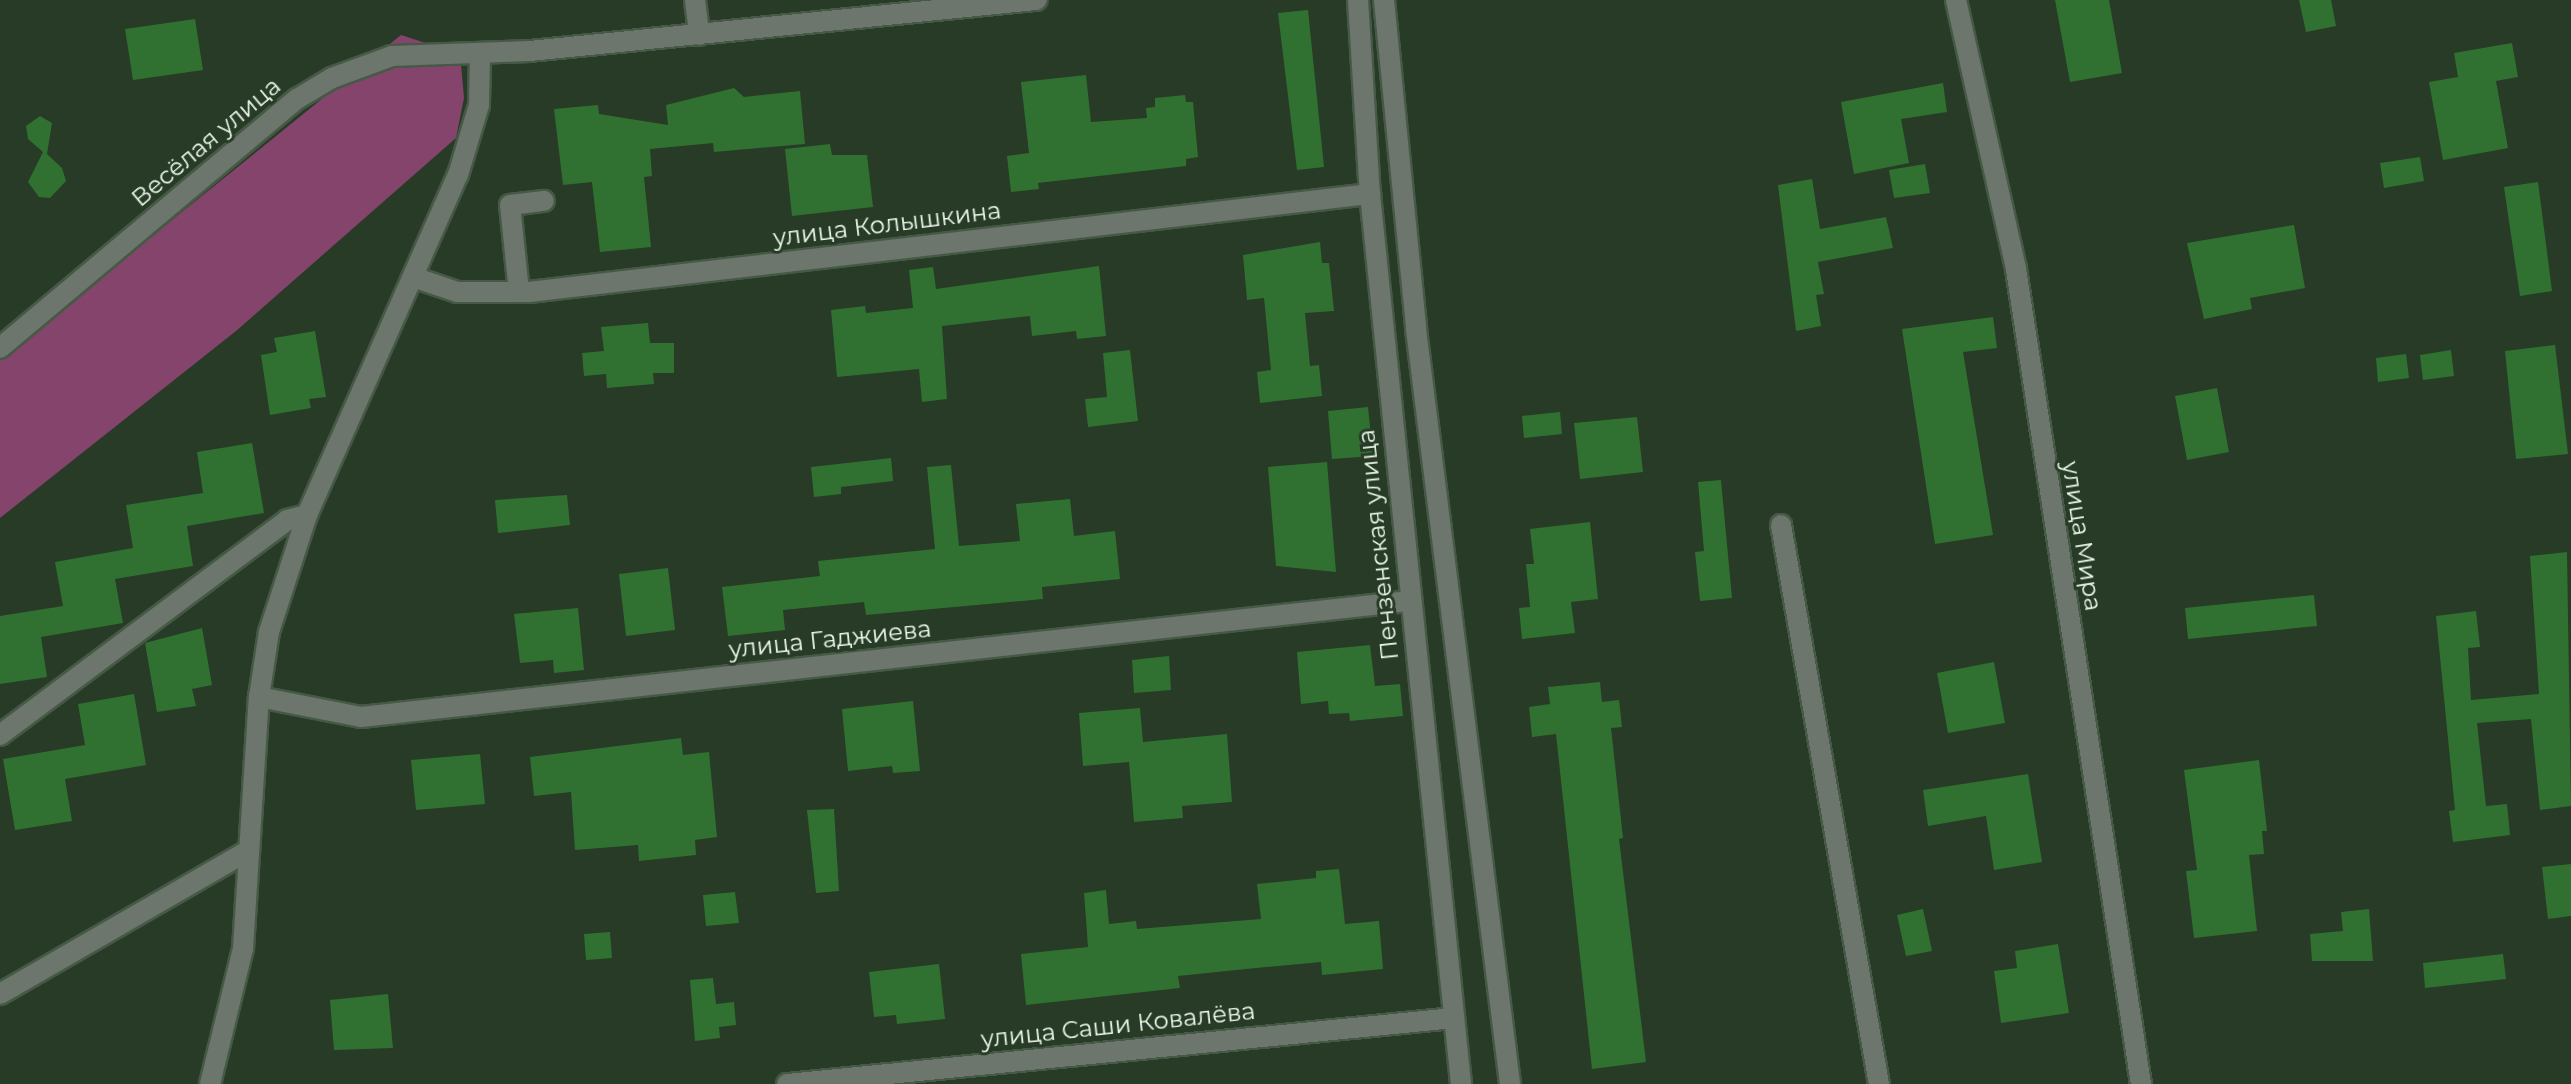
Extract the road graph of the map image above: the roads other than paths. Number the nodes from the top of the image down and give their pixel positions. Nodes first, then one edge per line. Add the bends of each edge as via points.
1 (695, 0) edge
2 (1036, 0) edge
3 (1358, 0) edge
4 (1384, 0) edge
5 (1956, 0) edge
6 (699, 35) junction
7 (480, 54) junction
8 (1370, 194) junction
9 (544, 201) dead end
10 (413, 277) junction
11 (519, 292) junction
12 (0, 348) edge
13 (307, 515) junction
14 (1781, 525) dead end
15 (1408, 601) junction
16 (259, 697) junction
17 (0, 735) edge
18 (248, 851) junction
19 (0, 994) edge
20 (1454, 1018) junction
21 (210, 1084) edge
22 (787, 1084) edge
23 (1461, 1084) edge
24 (1510, 1084) edge
25 (1879, 1084) edge
26 (2141, 1084) edge

1 - 6 street
2 - 6 street, Весёлая улица
3 - 8 street, Пензенская улица
4 - 24 street via 1416,329
5 - 26 street, улица Мира via 2016,269
6 - 7 street, Весёлая улица
7 - 10 street via 479,105 458,175
7 - 12 street, Весёлая улица via 392,56 332,78 297,99
8 - 11 street, улица Колышкина
8 - 15 street, Пензенская улица
9 - 11 street via 510,205
10 - 11 street, улица Колышкина via 457,292
10 - 13 street
13 - 16 street via 269,632
13 - 17 street via 287,520
14 - 25 street
15 - 16 street, улица Гаджиева via 361,717
15 - 20 street, Пензенская улица
16 - 18 street
18 - 19 street
18 - 21 street via 243,949
20 - 22 street, улица Саши Ковалёва
20 - 23 street, Пензенская улица

